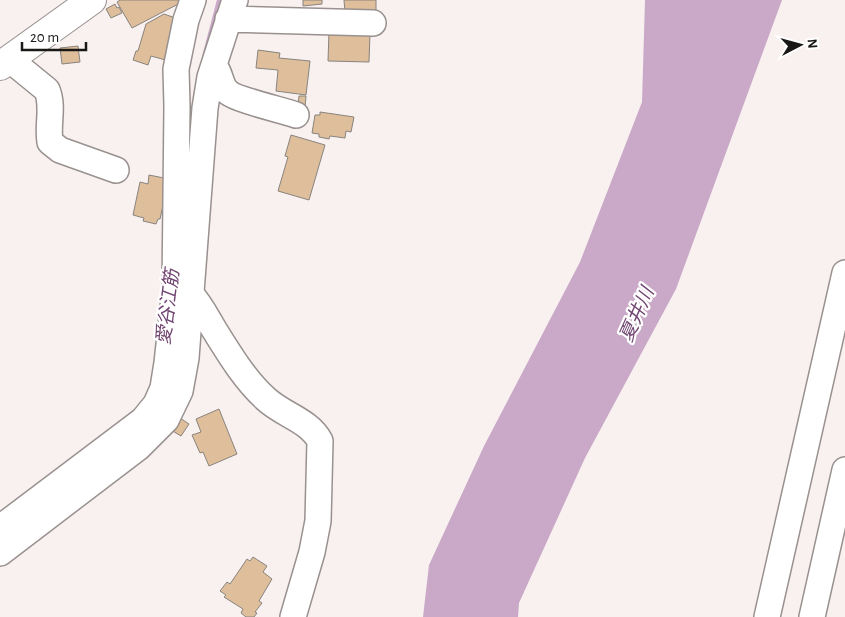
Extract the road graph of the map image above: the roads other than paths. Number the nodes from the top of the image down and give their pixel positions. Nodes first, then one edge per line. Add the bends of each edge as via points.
1 (92, 0) edge
2 (193, 0) edge
3 (231, 10) edge
4 (373, 23) dead end
5 (4, 63) edge
6 (214, 66) junction
7 (296, 114) dead end
8 (116, 170) dead end
9 (845, 273) edge
10 (190, 293) junction
11 (845, 470) edge
12 (0, 528) edge
13 (0, 553) edge
14 (293, 617) edge
15 (767, 617) edge
16 (812, 617) edge

1 - 5 main road
2 - 12 street via 176,68 174,290 163,388 156,404 143,420
3 - 4 street
3 - 6 street
5 - 8 street via 47,90 51,109 50,142 60,150
6 - 7 street via 230,94
6 - 10 street via 205,108
9 - 15 street
10 - 13 street via 186,358 180,391 166,420 139,447
10 - 14 street via 200,303 229,354 253,387 275,407 301,422 320,441 317,527
11 - 16 street

